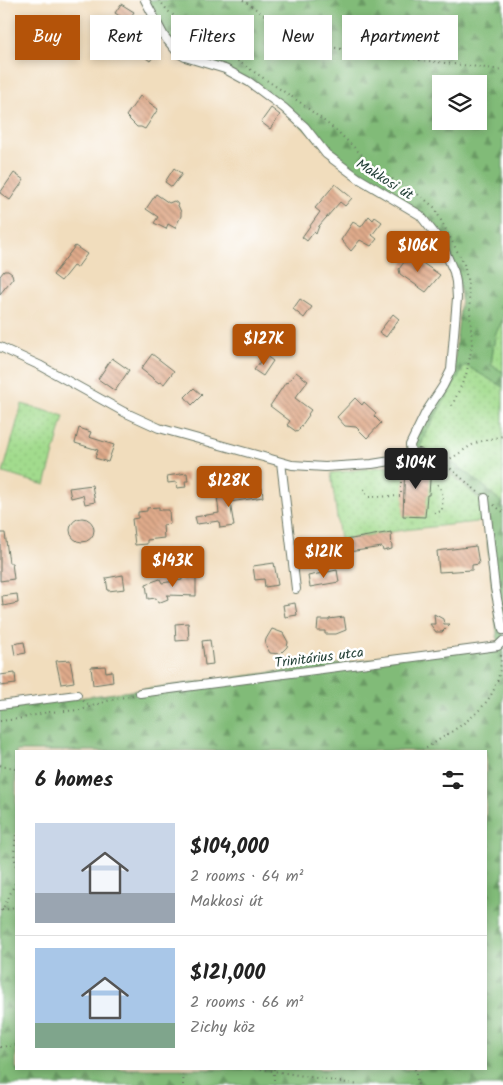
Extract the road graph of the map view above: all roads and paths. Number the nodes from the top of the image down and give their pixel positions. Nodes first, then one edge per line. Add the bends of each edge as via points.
1 (145, 0) edge
2 (243, 0) edge
3 (503, 70) edge
4 (0, 348) edge
5 (503, 436) edge
6 (415, 454) junction
7 (281, 462) junction
8 (443, 462) junction
9 (401, 481) dead end
10 (436, 483) dead end
11 (364, 490) dead end
12 (485, 498) joint
13 (434, 513) dead end
14 (296, 589) dead end
15 (503, 630) edge
16 (502, 642) edge
17 (502, 668) edge
18 (140, 693) joint
19 (77, 695) dead end
20 (0, 705) edge
21 (0, 721) edge
22 (423, 750) edge
23 (0, 765) edge
24 (15, 769) edge
25 (15, 844) edge
26 (15, 860) edge
27 (15, 883) edge
28 (15, 908) edge
29 (0, 911) edge
30 (15, 1045) edge
31 (0, 1047) edge
32 (184, 1070) edge
33 (274, 1070) edge
34 (415, 1070) edge
35 (183, 1085) edge
36 (274, 1085) edge
37 (359, 1085) edge
38 (418, 1085) edge

1 - 6 street, Makkosi út via 164,36 178,53 225,69 248,82 305,126 326,154 358,178 420,215 441,242 454,272 458,298 451,370 410,445
2 - 3 path via 281,27 320,45
4 - 7 street via 42,366 159,428
5 - 8 path via 475,444
6 - 7 street via 397,460 335,467
6 - 8 path
7 - 14 street
8 - 12 path
9 - 11 path via 402,496 368,497
10 - 13 path via 443,494 442,511
12 - 15 street
16 - 17 path
16 - 18 street, Trinitárius utca via 488,647
17 - 22 path via 492,695 482,708
18 - 21 path via 81,710
19 - 20 street
23 - 24 path
25 - 26 path
27 - 29 path
28 - 29 path
30 - 31 path
32 - 35 path
33 - 36 path
33 - 37 path
34 - 38 path

